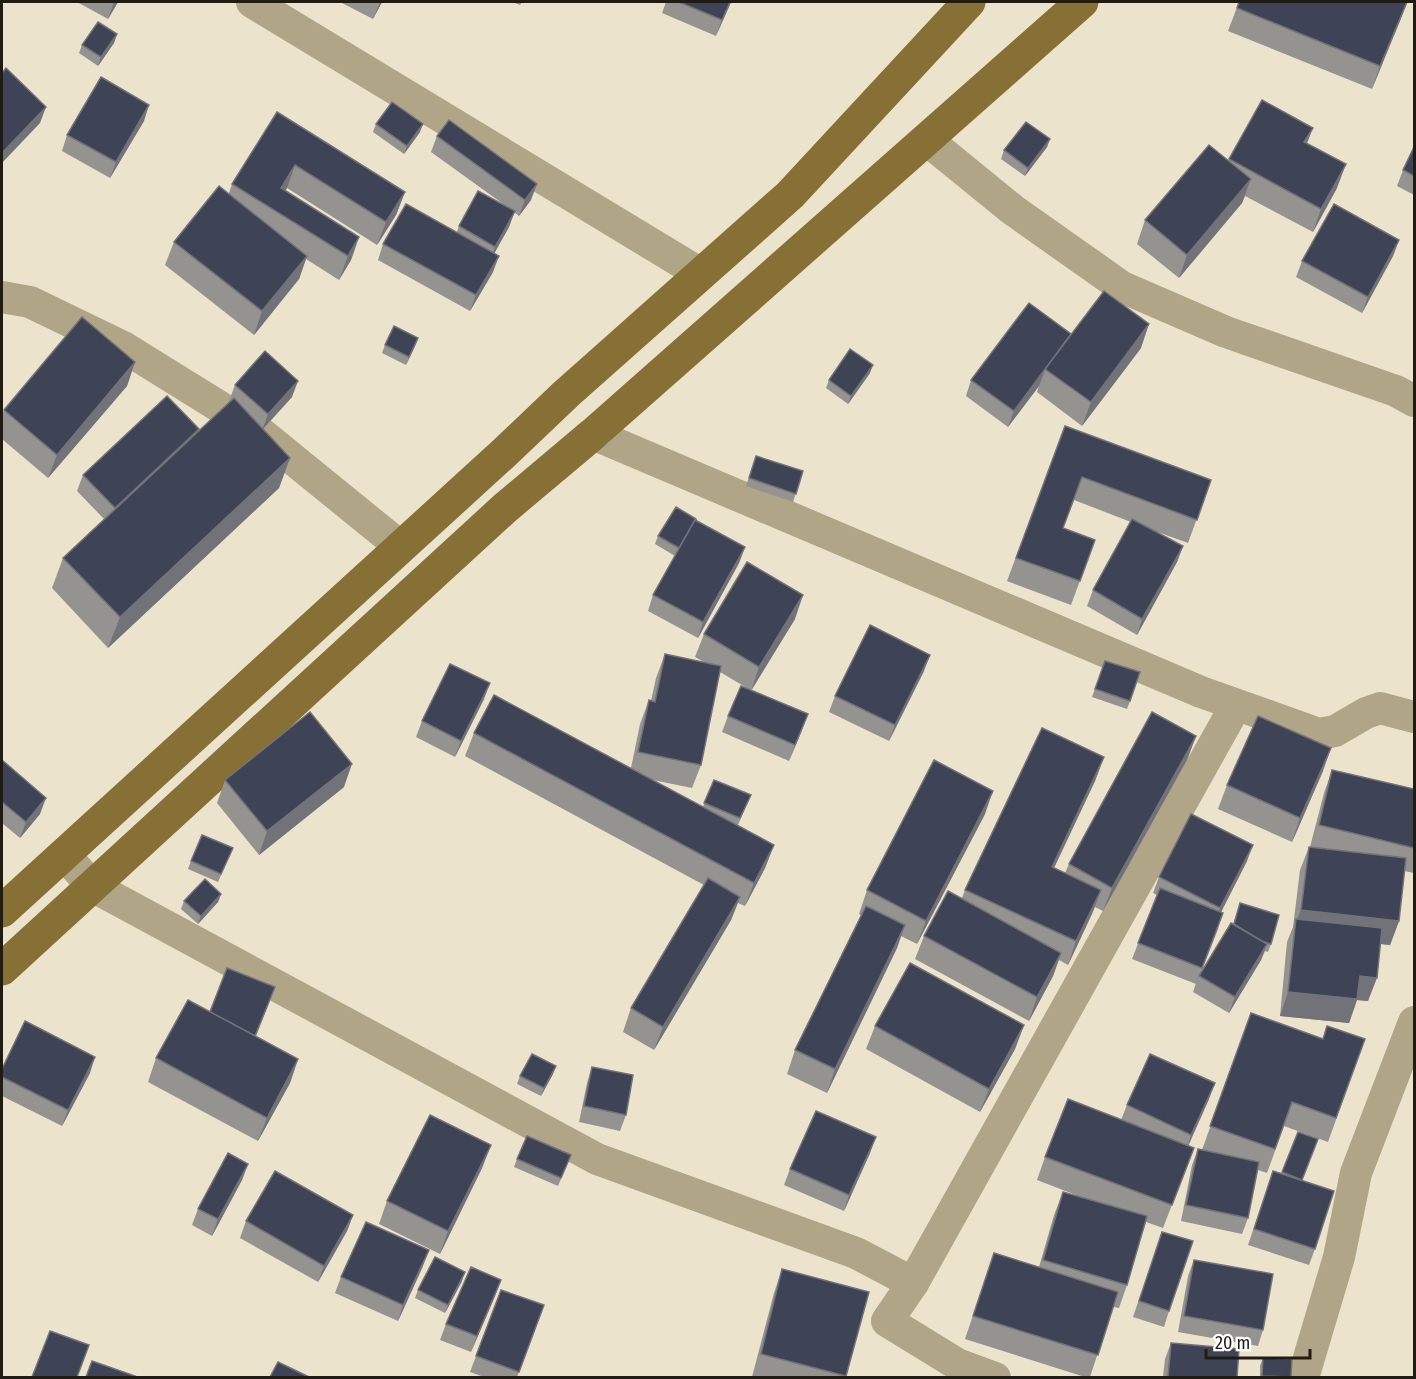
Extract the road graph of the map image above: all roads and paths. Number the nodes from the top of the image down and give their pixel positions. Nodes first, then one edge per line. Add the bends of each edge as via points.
1 (252, 2) edge
2 (969, 2) edge
3 (1082, 2) edge
4 (927, 140) junction
5 (701, 274) junction
6 (2, 297) edge
7 (1414, 401) edge
8 (593, 434) junction
9 (401, 547) junction
10 (1236, 705) junction
11 (1414, 717) edge
12 (64, 854) junction
13 (92, 886) junction
14 (2, 911) edge
15 (2, 969) edge
16 (1414, 1022) edge
17 (913, 1283) junction
18 (995, 1377) edge
19 (1303, 1377) edge

1 - 5 street
2 - 5 main road via 790,195
3 - 4 main road
4 - 7 street via 1013,210 1122,287 1226,332 1396,391
4 - 8 main road
5 - 9 main road
6 - 9 street via 30,302 125,348 257,430
8 - 10 street
8 - 13 main road via 496,516
9 - 12 main road
10 - 11 street via 1319,734 1335,731 1380,708
10 - 17 street
12 - 13 street
12 - 14 main road
13 - 15 main road
13 - 17 street via 597,1159 856,1253
16 - 19 street via 1356,1173 1339,1257
17 - 18 street via 887,1321 957,1364

